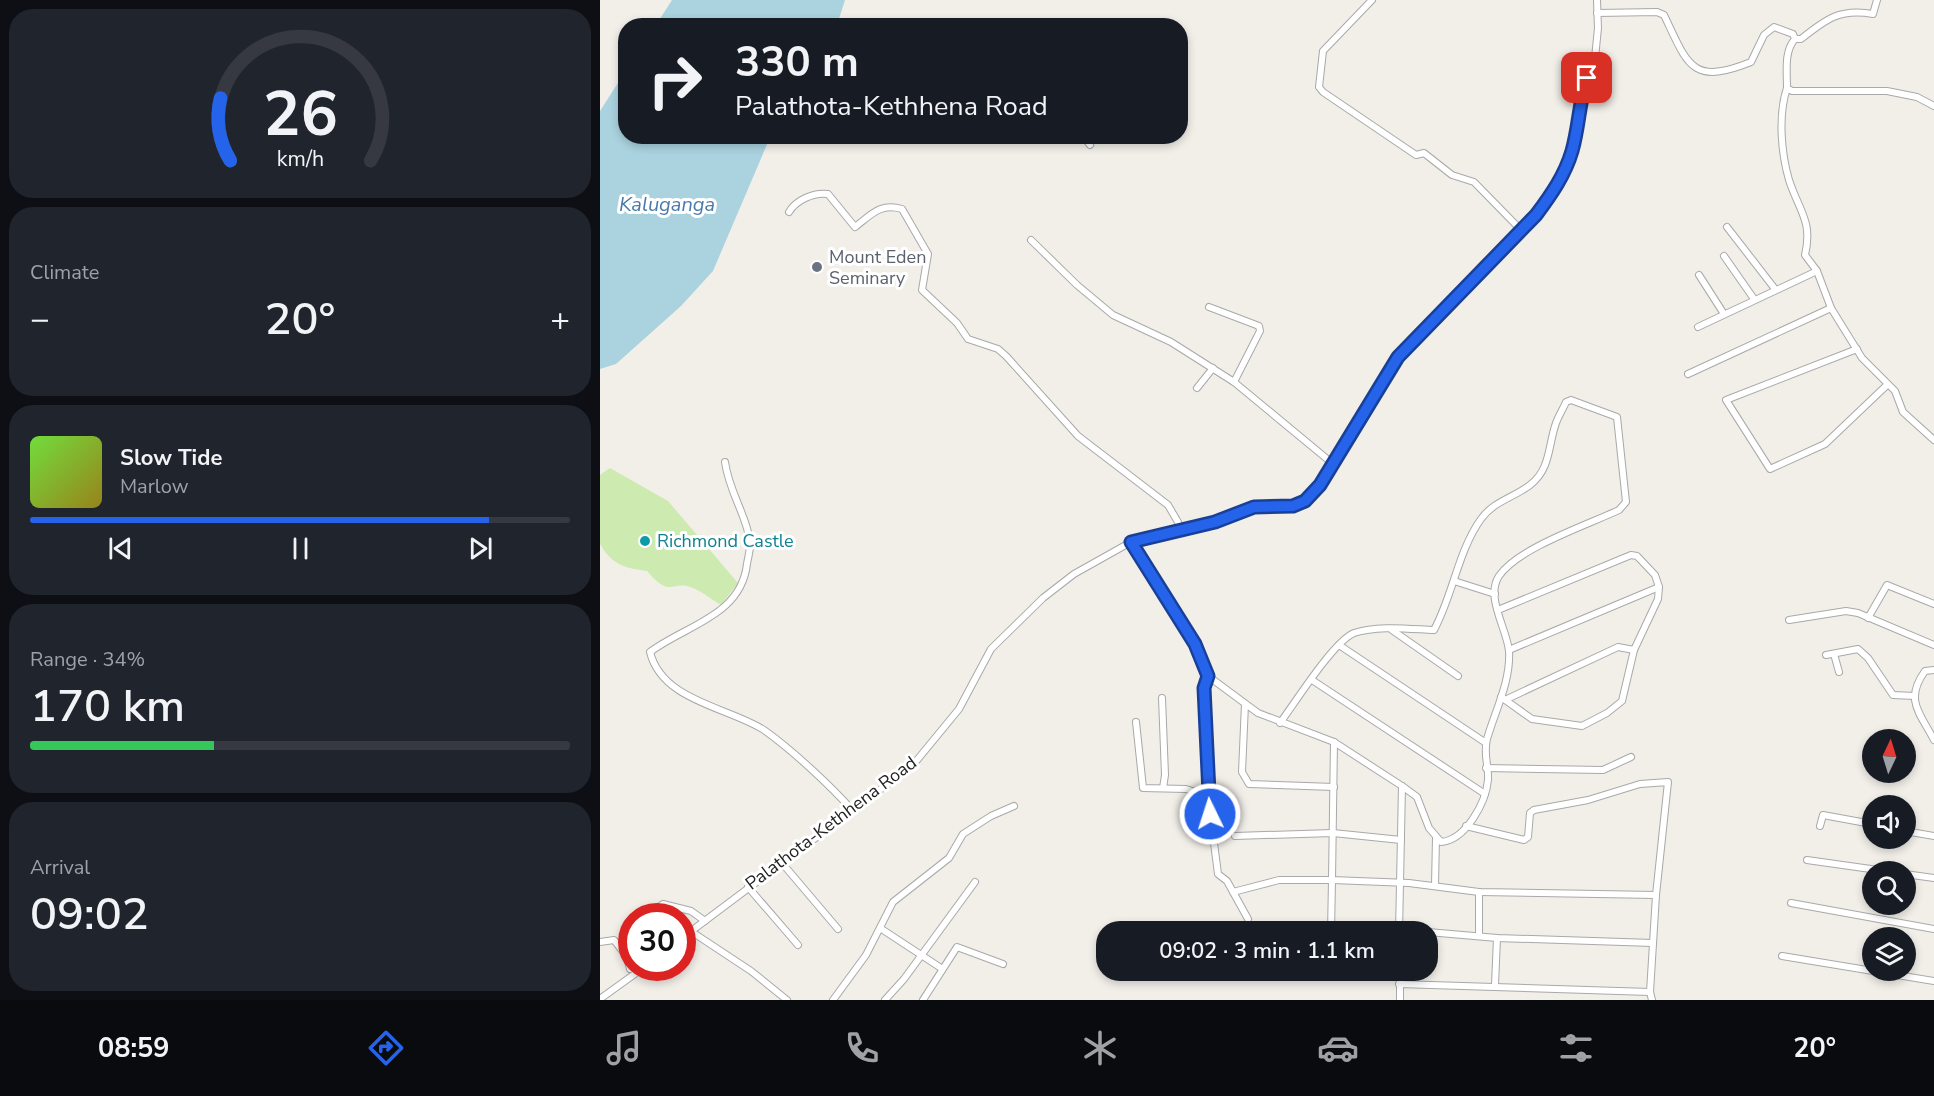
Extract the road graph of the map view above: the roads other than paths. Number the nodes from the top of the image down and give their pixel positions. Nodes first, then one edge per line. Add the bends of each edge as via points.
1 (1372, 0) edge
2 (1597, 0) edge
3 (1877, 0) edge
4 (1597, 13) junction
5 (1795, 39) junction
6 (1787, 88) junction
7 (1934, 106) edge
8 (789, 212) dead end
9 (1727, 227) dead end
10 (1521, 230) junction
11 (1031, 240) dead end
12 (1724, 256) dead end
13 (1817, 272) junction
14 (1699, 275) dead end
15 (1775, 289) junction
16 (1754, 299) junction
17 (1209, 307) dead end
18 (1831, 308) junction
19 (1724, 314) junction
20 (1698, 327) dead end
21 (1857, 349) junction
22 (1213, 368) junction
23 (1689, 374) dead end
24 (1234, 382) junction
25 (1887, 385) junction
26 (1197, 388) dead end
27 (1934, 440) edge
28 (725, 462) dead end
29 (1332, 463) junction
30 (1182, 529) junction
31 (1131, 542) junction
32 (1454, 581) junction
33 (1659, 587) junction
34 (1495, 594) junction
35 (1934, 604) edge
36 (1498, 610) junction
37 (1868, 618) junction
38 (1789, 620) dead end
39 (1390, 629) junction
40 (1339, 645) junction
41 (1934, 645) edge
42 (1509, 650) junction
43 (1634, 650) junction
44 (1834, 654) junction
45 (1826, 655) dead end
46 (1934, 663) edge
47 (1934, 670) edge
48 (1925, 671) junction
49 (1839, 672) dead end
50 (1208, 676) junction
51 (1458, 676) dead end
52 (1312, 680) junction
53 (1915, 696) junction
54 (1162, 698) dead end
55 (1504, 698) junction
56 (1245, 704) junction
57 (1136, 722) dead end
58 (1280, 723) junction
59 (1934, 740) edge
60 (1334, 742) junction
61 (1486, 743) junction
62 (1631, 757) dead end
63 (1486, 768) junction
64 (1401, 786) junction
65 (1334, 787) junction
66 (1163, 789) junction
67 (1485, 794) junction
68 (1208, 796) junction
69 (1014, 806) dead end
70 (853, 812) junction
71 (1862, 822) edge
72 (1466, 826) junction
73 (1820, 826) dead end
74 (1333, 833) junction
75 (1916, 833) edge
76 (1235, 836) dead end
77 (1934, 836) edge
78 (1436, 838) junction
79 (1401, 840) junction
80 (1808, 860) dead end
81 (782, 863) junction
82 (1862, 868) edge
83 (1916, 876) edge
84 (1934, 878) edge
85 (1332, 880) junction
86 (975, 882) dead end
87 (1400, 882) junction
88 (1435, 885) junction
89 (748, 887) junction
90 (1233, 892) junction
91 (1479, 892) junction
92 (1656, 895) junction
93 (1791, 903) dead end
94 (696, 915) edge
95 (1248, 919) dead end
96 (705, 921) junction
97 (1331, 921) edge
98 (1399, 921) edge
99 (880, 928) junction
100 (696, 929) edge
101 (838, 929) dead end
102 (1934, 929) edge
103 (1438, 933) edge
104 (696, 935) edge
105 (1479, 935) junction
106 (1497, 938) junction
107 (600, 942) edge
108 (1653, 943) junction
109 (618, 945) edge
110 (798, 945) dead end
111 (923, 954) junction
112 (1782, 956) dead end
113 (1003, 964) dead end
114 (941, 968) junction
115 (619, 981) edge
116 (1399, 981) edge
117 (1934, 981) edge
118 (1399, 984) junction
119 (1495, 985) junction
120 (1650, 992) junction
121 (600, 999) edge
122 (787, 1000) edge
123 (832, 1000) edge
124 (885, 1000) edge
125 (923, 1000) edge
126 (1400, 1000) edge
127 (1652, 1000) edge

1 - 10 street via 1323,51 1319,87 1416,155 1424,153 1452,175 1474,182
2 - 4 street, Palathota-Kethhena Road
3 - 5 street via 1873,14 1853,10
4 - 5 street via 1664,15 1685,60 1715,74 1751,62 1764,35 1774,27 1793,34
4 - 10 street, Palathota-Kethhena Road via 1595,58 1580,99 1568,163 1549,198
5 - 6 street via 1789,46
6 - 7 street via 1803,93 1887,91 1917,97
6 - 13 street via 1781,120 1786,165 1807,223 1805,255
8 - 30 street via 794,203 821,193 828,194 855,227 879,209 902,209 928,254 922,290 968,339 998,349 1078,436 1168,505
9 - 15 street
10 - 29 street, Palathota-Kethhena Road via 1398,357
11 - 22 street via 1113,315 1171,342
12 - 16 street
13 - 15 street
13 - 18 street
14 - 19 street
15 - 16 street
16 - 19 street
17 - 24 street via 1259,326 1260,332
18 - 21 street
18 - 23 street
19 - 20 street
21 - 25 street
21 - 25 street via 1726,400 1770,469 1825,444
22 - 24 street
22 - 26 street
24 - 29 street
25 - 27 street via 1895,391 1903,412
28 - 70 street via 728,483 750,542 746,578 738,595 722,612 669,637 650,652 652,662 687,695 764,731
29 - 30 street, Palathota-Kethhena Road via 1305,501 1293,506 1254,507
30 - 31 street, Palathota-Kethhena Road
31 - 50 street via 1195,644
31 - 70 street, Palathota-Kethhena Road via 1090,564 1043,598 991,649 959,709 913,765
32 - 34 street
32 - 34 street via 1481,519 1502,499 1530,485 1545,467 1566,402 1571,400 1617,417 1626,502 1618,510 1517,556 1498,577
32 - 39 street via 1434,630
33 - 36 street via 1655,575 1637,556 1631,555
33 - 42 street
33 - 43 street via 1658,599
34 - 36 street
35 - 37 street via 1887,585
36 - 42 street
37 - 38 street via 1846,611
37 - 41 street
39 - 40 street via 1353,634
39 - 51 street
40 - 52 street
40 - 61 street
42 - 55 street
43 - 55 street via 1618,647
43 - 55 street via 1622,701 1582,726 1532,719
44 - 45 street
44 - 49 street
44 - 53 street via 1858,649 1893,695
46 - 48 street
47 - 48 street
48 - 53 street via 1917,682
50 - 56 street
50 - 68 street via 1204,688
52 - 58 street
52 - 67 street
53 - 59 street via 1915,707
54 - 66 street
55 - 61 street
56 - 58 street
56 - 65 street via 1242,772 1249,784
57 - 66 street via 1143,788
58 - 60 street
60 - 64 street
60 - 65 street
61 - 63 street
62 - 63 street via 1602,770
63 - 67 street
64 - 78 street via 1417,797
64 - 79 street
65 - 74 street
66 - 68 street via 1186,789
67 - 72 street
68 - 90 street via 1218,874
69 - 99 street via 963,834 948,858 893,902
70 - 81 street, Palathota-Kethhena Road
71 - 73 street via 1822,815
72 - 78 street via 1446,841
72 - 92 street via 1524,840 1534,810 1640,784 1668,782
74 - 76 street
74 - 79 street
74 - 85 street
75 - 77 street
78 - 88 street
79 - 87 street
80 - 82 street
81 - 89 street, Palathota-Kethhena Road
81 - 101 street
83 - 84 street
85 - 87 street
85 - 90 street via 1280,880
85 - 97 street
86 - 111 street
87 - 88 street
87 - 98 street
88 - 91 street
89 - 96 street, Palathota-Kethhena Road
89 - 110 street
90 - 95 street
91 - 92 street
91 - 105 street
92 - 108 street
93 - 102 street
94 - 96 street
96 - 100 street, Palathota-Kethhena Road
99 - 111 street
99 - 123 street via 866,955
103 - 105 street
104 - 122 street
105 - 106 street
106 - 108 street
106 - 119 street
107 - 109 street via 614,940
108 - 120 street
111 - 114 street
111 - 124 street
112 - 117 street
113 - 114 street via 960,946
114 - 125 street
115 - 121 street
116 - 118 street
118 - 119 street
118 - 126 street
119 - 120 street
120 - 127 street

